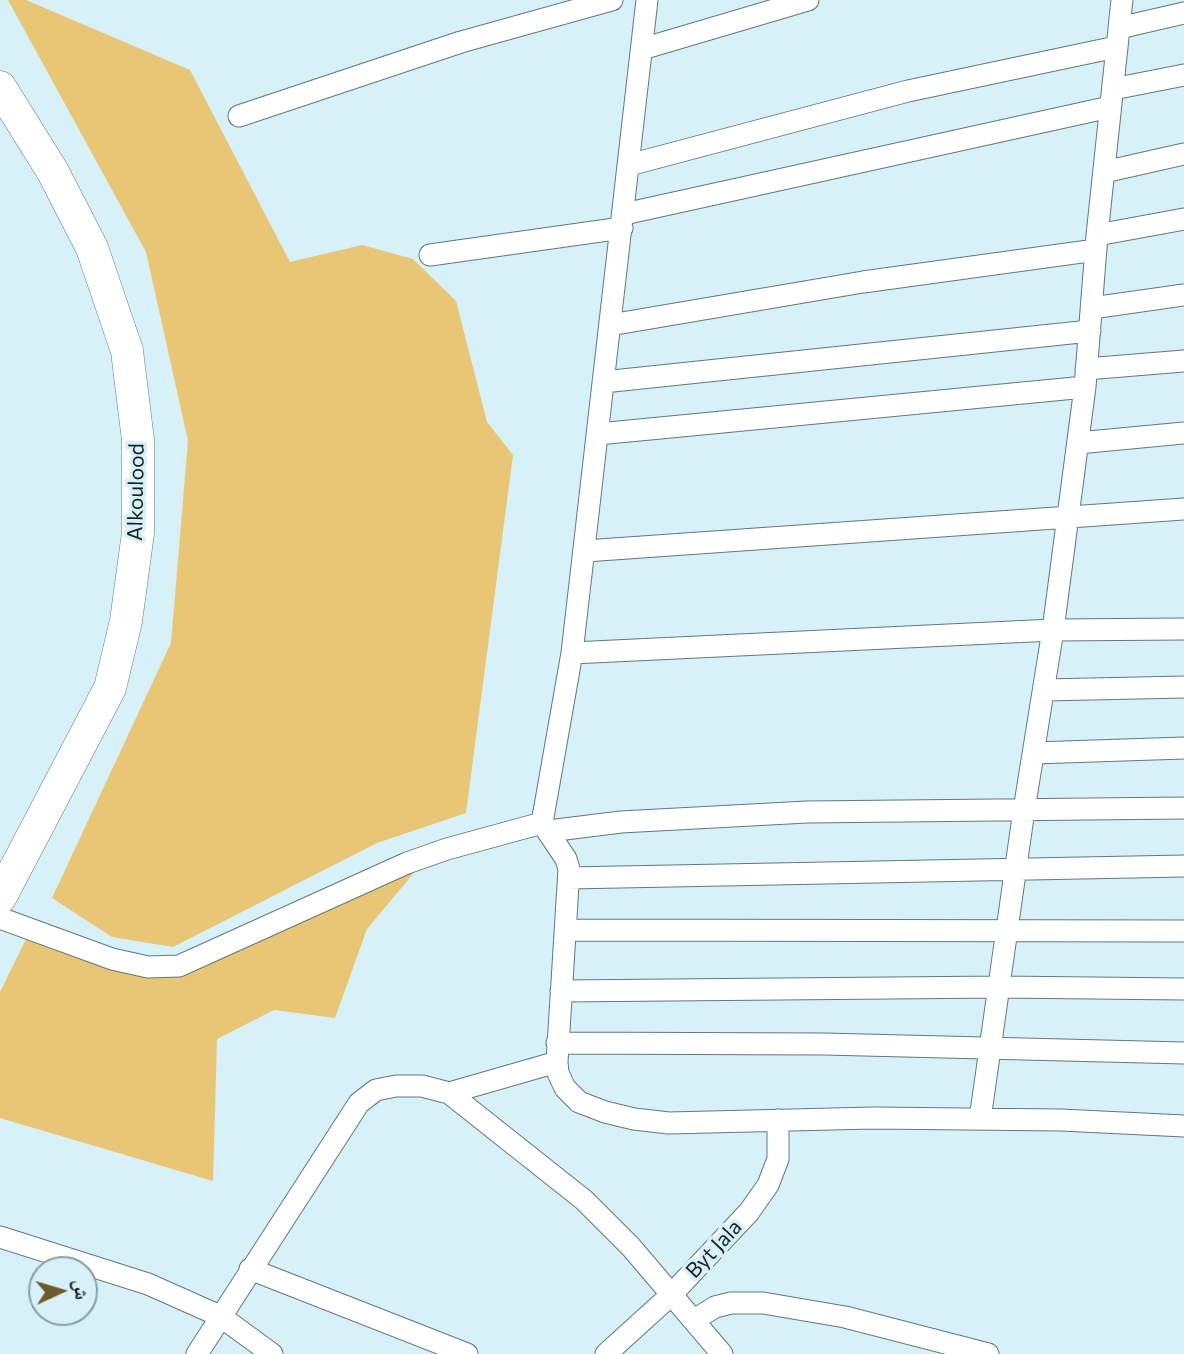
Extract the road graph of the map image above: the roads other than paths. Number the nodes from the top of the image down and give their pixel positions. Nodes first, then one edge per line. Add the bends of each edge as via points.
1 (612, 0) edge
2 (647, 0) edge
3 (808, 0) edge
4 (1122, 0) edge
5 (1184, 13) edge
6 (1117, 37) junction
7 (642, 49) junction
8 (1184, 75) edge
9 (0, 87) edge
10 (1112, 98) junction
11 (239, 116) dead end
12 (1184, 154) edge
13 (629, 165) junction
14 (1104, 172) junction
15 (1184, 219) edge
16 (623, 221) junction
17 (1097, 243) junction
18 (430, 254) dead end
19 (1184, 295) edge
20 (1092, 307) junction
21 (610, 325) junction
22 (1090, 331) junction
23 (1184, 360) edge
24 (1086, 378) junction
25 (603, 382) junction
26 (1184, 433) edge
27 (598, 434) junction
28 (1078, 443) junction
29 (1184, 509) edge
30 (1068, 518) junction
31 (584, 551) junction
32 (1184, 629) edge
33 (1053, 630) junction
34 (572, 653) junction
35 (1184, 687) edge
36 (1045, 690) junction
37 (1184, 748) edge
38 (1034, 753) junction
39 (1184, 808) edge
40 (1024, 810) junction
41 (546, 827) junction
42 (1184, 866) edge
43 (1017, 868) junction
44 (569, 878) junction
45 (0, 898) edge
46 (0, 918) edge
47 (567, 930) junction
48 (1184, 931) edge
49 (1006, 932) junction
50 (1000, 987) junction
51 (1184, 989) edge
52 (561, 992) junction
53 (992, 1048) junction
54 (557, 1053) junction
55 (1184, 1053) edge
56 (449, 1093) junction
57 (980, 1119) junction
58 (778, 1120) junction
59 (1184, 1126) edge
60 (0, 1237) edge
61 (250, 1269) junction
62 (671, 1295) junction
63 (220, 1316) junction
64 (694, 1320) junction
65 (197, 1354) edge
66 (272, 1354) edge
67 (467, 1354) edge
68 (606, 1354) edge
69 (722, 1354) edge
70 (988, 1354) edge

1 - 11 street via 436,49
2 - 7 street
3 - 7 street
4 - 6 street
5 - 6 street
6 - 10 street
6 - 13 street
7 - 13 street
8 - 10 street
9 - 45 street, Alkoulood via 53,172 92,247 127,351 138,440 138,533 126,621 110,688
10 - 14 street
10 - 16 street
12 - 14 street
13 - 16 street
14 - 17 street
15 - 17 street
16 - 18 street
16 - 21 street
17 - 20 street
17 - 21 street
19 - 20 street
20 - 22 street
21 - 25 street
22 - 24 street
22 - 25 street
23 - 24 street
24 - 27 street
24 - 28 street
25 - 27 street
26 - 28 street
27 - 31 street
28 - 30 street
29 - 30 street
30 - 31 street
30 - 33 street
31 - 34 street
32 - 33 street
33 - 34 street
33 - 36 street
34 - 41 street
35 - 36 street
36 - 38 street
37 - 38 street
38 - 40 street
39 - 40 street
40 - 41 street via 807,812
40 - 43 street
41 - 44 street via 566,859
41 - 46 street via 447,849 407,863 179,966 148,967 112,959
42 - 43 street
43 - 44 street
43 - 49 street
44 - 47 street
47 - 49 street
47 - 52 street
48 - 49 street
49 - 50 street
50 - 51 street
50 - 52 street
50 - 53 street
52 - 54 street
53 - 54 street via 824,1044
53 - 55 street
53 - 57 street
54 - 56 street
54 - 58 street via 558,1073 565,1087 579,1102 605,1112 669,1123
56 - 61 street via 396,1086 376,1090 359,1103
56 - 62 street via 583,1200
57 - 58 street
57 - 59 street
58 - 62 street, Byt Jala via 778,1160 768,1185 749,1212
60 - 63 street via 148,1284
61 - 63 street
61 - 67 street
62 - 64 street
62 - 68 street, Byt Jala
63 - 65 street
63 - 66 street
64 - 69 street
64 - 70 street via 731,1303 763,1303 845,1317

